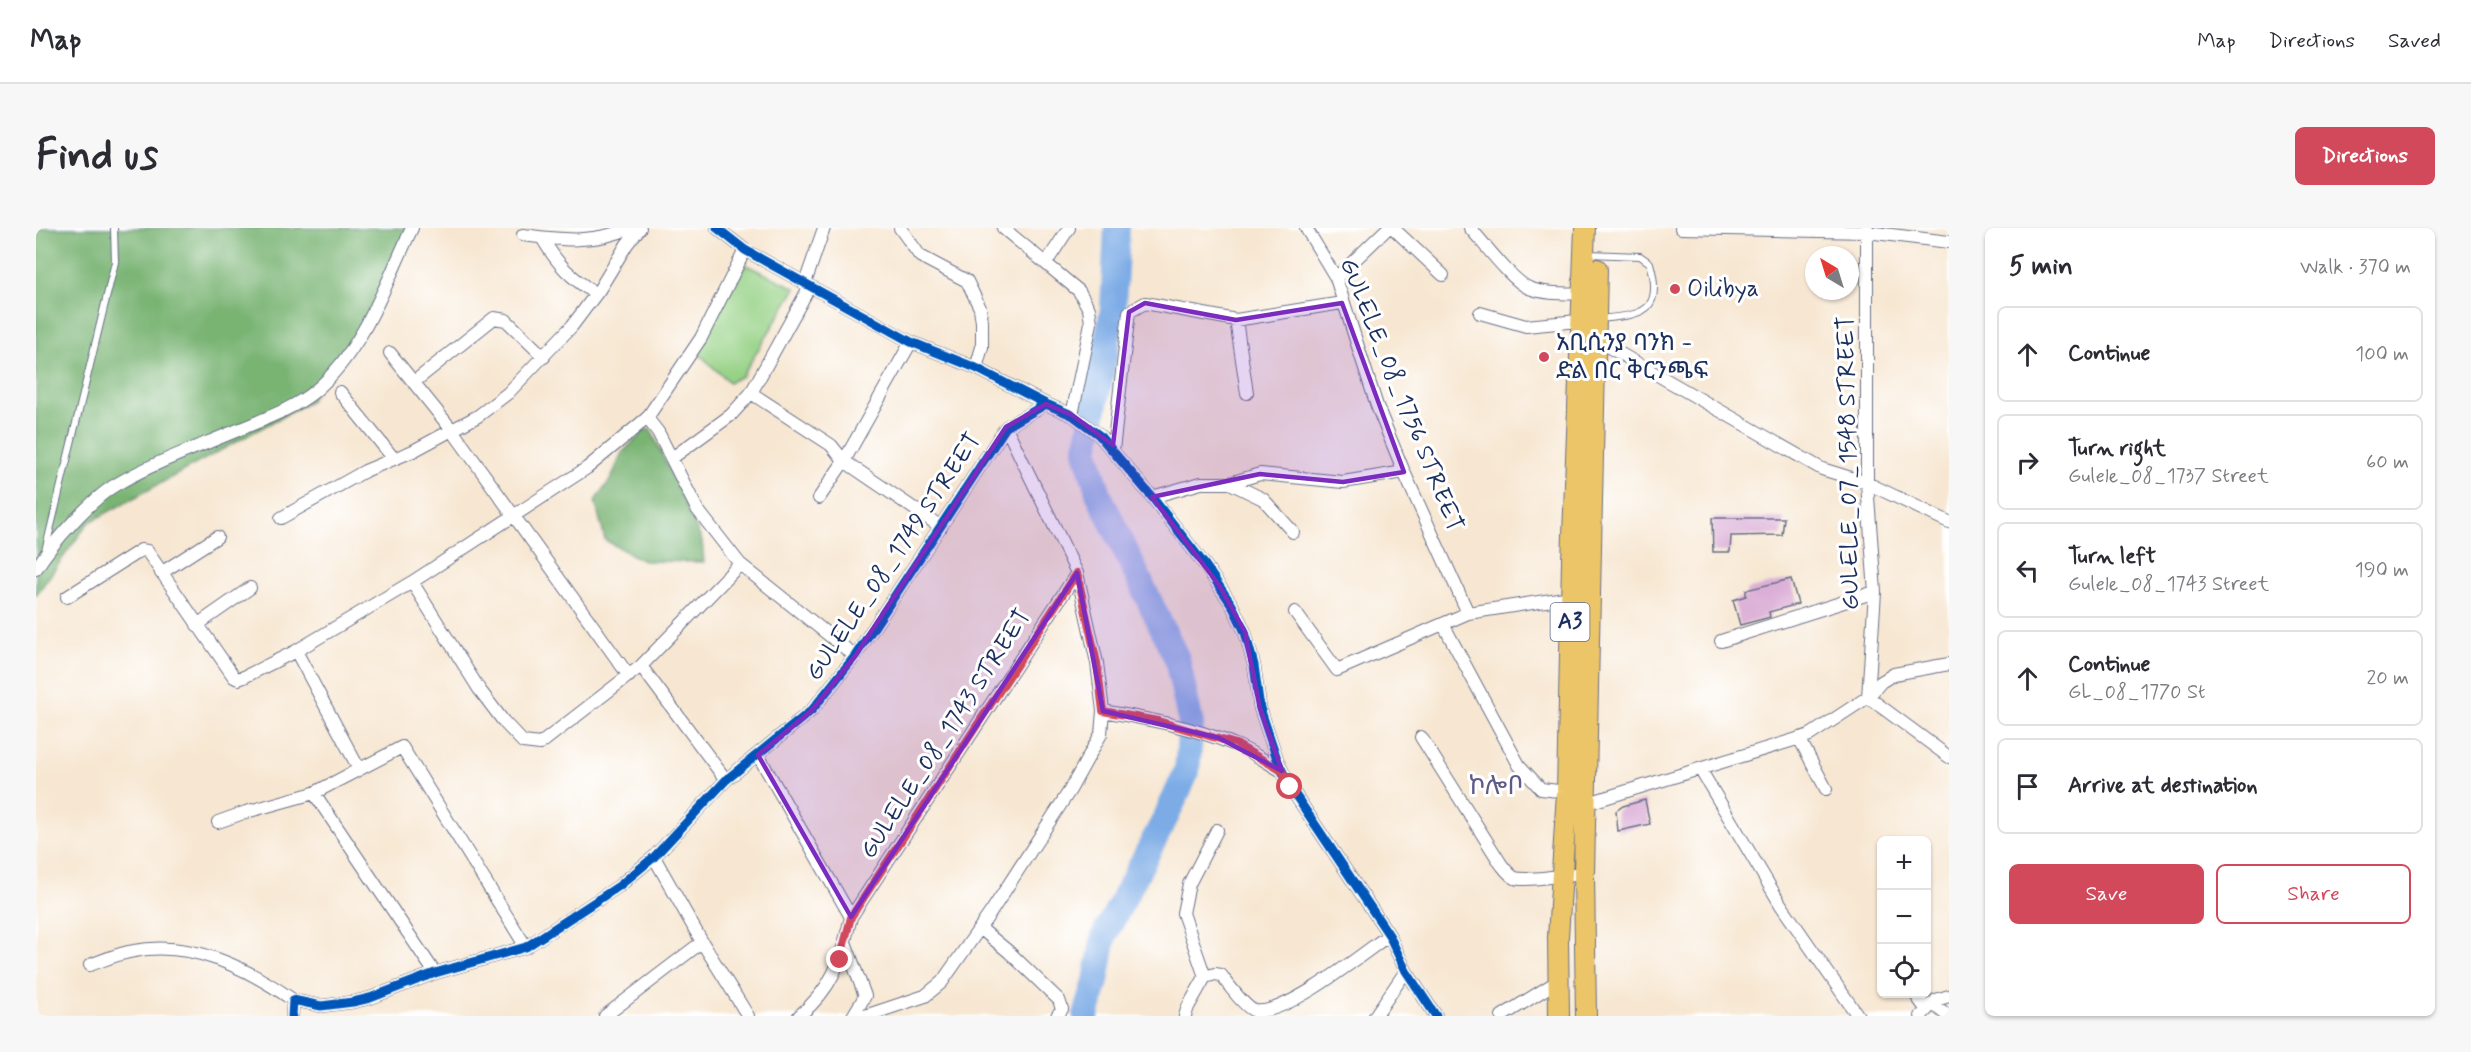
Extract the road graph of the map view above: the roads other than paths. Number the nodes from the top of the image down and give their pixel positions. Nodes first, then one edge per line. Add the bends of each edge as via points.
1 (114, 228) edge
2 (412, 228) edge
3 (630, 228) edge
4 (640, 228) edge
5 (717, 228) edge
6 (824, 228) edge
7 (900, 228) edge
8 (1003, 228) edge
9 (1069, 228) edge
10 (1306, 228) edge
11 (1388, 228) edge
12 (1393, 228) edge
13 (1470, 228) edge
14 (1585, 228) edge
15 (1598, 228) edge
16 (1682, 228) edge
17 (1947, 228) edge
18 (1867, 230) edge
19 (523, 235) dead end
20 (542, 238) junction
21 (1948, 242) edge
22 (745, 250) junction
23 (1591, 254) junction
24 (1046, 263) junction
25 (1443, 276) dead end
26 (1336, 278) junction
27 (808, 285) junction
28 (596, 294) junction
29 (1590, 294) junction
30 (1342, 303) junction
31 (1480, 313) dead end
32 (1236, 320) junction
33 (1590, 327) junction
34 (910, 342) junction
35 (390, 353) dead end
36 (544, 357) junction
37 (976, 368) junction
38 (414, 382) junction
39 (340, 392) dead end
40 (751, 393) junction
41 (1247, 393) dead end
42 (1046, 404) junction
43 (1072, 415) junction
44 (647, 418) junction
45 (1006, 427) junction
46 (452, 430) junction
47 (1113, 450) junction
48 (672, 458) junction
49 (394, 459) junction
50 (844, 461) junction
51 (1404, 472) junction
52 (1230, 483) junction
53 (1868, 483) junction
54 (1152, 497) junction
55 (819, 498) dead end
56 (514, 517) junction
57 (281, 518) dead end
58 (1949, 522) edge
59 (941, 526) junction
60 (1293, 532) dead end
61 (217, 537) dead end
62 (44, 557) junction
63 (740, 564) junction
64 (36, 569) edge
65 (161, 573) junction
66 (1077, 573) junction
67 (412, 582) junction
68 (250, 588) dead end
69 (1875, 592) junction
70 (67, 597) dead end
71 (1571, 597) junction
72 (1296, 612) dead end
73 (1468, 613) junction
74 (1443, 624) junction
75 (197, 625) junction
76 (1721, 641) dead end
77 (296, 651) junction
78 (855, 656) junction
79 (1949, 664) edge
80 (641, 666) junction
81 (629, 676) junction
82 (1868, 697) junction
83 (1103, 711) junction
84 (1420, 737) dead end
85 (1798, 738) junction
86 (758, 755) junction
87 (1949, 757) edge
88 (359, 769) junction
89 (1700, 769) junction
90 (1282, 771) junction
91 (726, 780) junction
92 (1826, 789) dead end
93 (1568, 792) junction
94 (314, 793) junction
95 (1585, 804) junction
96 (218, 822) dead end
97 (1217, 830) dead end
98 (654, 857) junction
99 (1584, 873) junction
100 (1563, 874) junction
101 (851, 917) junction
102 (980, 928) junction
103 (1389, 935) junction
104 (702, 942) junction
105 (845, 942) junction
106 (526, 947) junction
107 (90, 965) dead end
108 (1406, 971) junction
109 (435, 973) junction
110 (1205, 977) junction
111 (1558, 981) junction
112 (1949, 996) edge
113 (292, 1000) junction
114 (1926, 1009) edge
115 (292, 1016) edge
116 (605, 1016) edge
117 (748, 1016) edge
118 (799, 1016) edge
119 (853, 1016) edge
120 (865, 1016) edge
121 (1057, 1016) edge
122 (1185, 1016) edge
123 (1375, 1016) edge
124 (1436, 1016) edge
125 (1502, 1016) edge
126 (1559, 1016) edge
127 (1586, 1016) edge
128 (1858, 1016) edge
129 (1948, 1016) edge

1 - 62 lane via 115,262
2 - 62 street via 363,331 320,387 288,409 116,484
3 - 20 street via 596,239
4 - 28 street
5 - 22 street
6 - 27 street
7 - 37 street via 920,256 967,281 980,308 982,347
8 - 24 street
9 - 24 street
10 - 26 street, GULELE_08_1756 STREET
11 - 26 street
12 - 25 street
13 - 29 street via 1517,280 1529,287
14 - 23 highway, A3
15 - 23 highway, A3
16 - 18 street
17 - 21 street
18 - 21 street
18 - 53 street, GULELE_07_1548 STREET
19 - 20 street
20 - 28 street via 570,277
22 - 27 street
22 - 44 street via 701,338
23 - 29 highway, A3
23 - 33 lane via 1640,256 1650,263 1654,277 1650,306 1638,315
24 - 43 street via 1079,291 1089,309 1091,323
26 - 30 street, GULELE_08_1756 STREET
27 - 34 street
27 - 40 street
28 - 36 street
29 - 33 highway, A3
30 - 32 street
30 - 51 street, GULELE_08_1756 STREET
31 - 33 street via 1526,326
32 - 41 street
32 - 47 street via 1145,303 1129,312
33 - 53 street via 1822,469
33 - 71 highway, A3
33 - 95 highway, A3
34 - 37 street
34 - 50 street
35 - 38 street
36 - 38 street via 506,321 494,318
36 - 46 street via 508,393
37 - 42 street
38 - 46 street
39 - 49 street
40 - 48 street via 731,415
40 - 50 street via 831,446
42 - 43 street
42 - 45 street
43 - 47 street
44 - 48 street
44 - 56 street via 587,468
45 - 59 street, GULELE_08_1749 STREET
45 - 66 street
46 - 49 street
46 - 56 street
47 - 54 street
48 - 63 street via 697,508
49 - 57 street
50 - 55 street
50 - 59 street
51 - 52 street via 1343,482 1260,474
51 - 73 street, GULELE_08_1756 STREET
52 - 54 street via 1201,483
52 - 60 street via 1263,499
53 - 58 street
53 - 69 street, GULELE_07_1548 STREET
54 - 90 street via 1219,585 1245,632 1260,708
56 - 67 street
56 - 81 street
59 - 78 street, GULELE_08_1749 STREET
61 - 65 street
62 - 64 street
63 - 78 street
63 - 80 street
65 - 70 street via 147,551 141,550
65 - 75 street
66 - 83 street
66 - 101 street, GULELE_08_1743 STREET
67 - 77 street
67 - 81 street via 479,690 523,742 540,744
68 - 75 street
69 - 76 street
69 - 82 street, GULELE_07_1548 STREET
71 - 73 street
71 - 93 highway, A3
72 - 74 street via 1337,670
73 - 74 street
74 - 93 street via 1519,765 1541,789
75 - 77 street via 238,679
77 - 88 street
78 - 86 street, GULELE_08_1749 STREET via 812,710
79 - 82 street via 1894,674
80 - 81 street
80 - 91 street
82 - 85 street via 1810,735
82 - 87 street
83 - 90 street via 1219,738
83 - 102 street via 1101,734 1070,790
84 - 100 street via 1513,877 1524,880
85 - 89 street
85 - 92 street
86 - 91 street, GULELE_08_1749 STREET
86 - 101 street
88 - 94 street
88 - 106 street via 402,747
89 - 95 street
89 - 128 street via 1780,905
90 - 103 street via 1317,831
91 - 98 street, GULELE_08_1749 STREET
93 - 100 highway, A3
94 - 96 street
94 - 109 street
95 - 99 highway, A3
97 - 110 street via 1189,884 1183,914
98 - 104 street
98 - 106 street, GULELE_08_1749 STREET via 619,886
99 - 100 street
99 - 127 highway, A3
100 - 111 highway, A3
101 - 105 street, GULELE_08_1743 STREET
102 - 120 street via 933,991
102 - 121 street via 1059,1000 1062,1009
103 - 108 street
103 - 110 street via 1321,985 1290,1004 1271,1010 1250,1008 1221,975
104 - 116 street
104 - 117 street
105 - 118 street, GULELE_08_1743 STREET via 825,990
105 - 119 street via 865,996
106 - 109 street, GULELE_08_1749 STREET
107 - 113 street via 134,951 201,952 274,987
108 - 123 street
108 - 124 street
109 - 113 street, GULELE_08_1749 STREET via 370,998 337,1005
110 - 122 street
111 - 125 street
111 - 126 highway, A3
112 - 114 street
113 - 115 street
114 - 129 street

